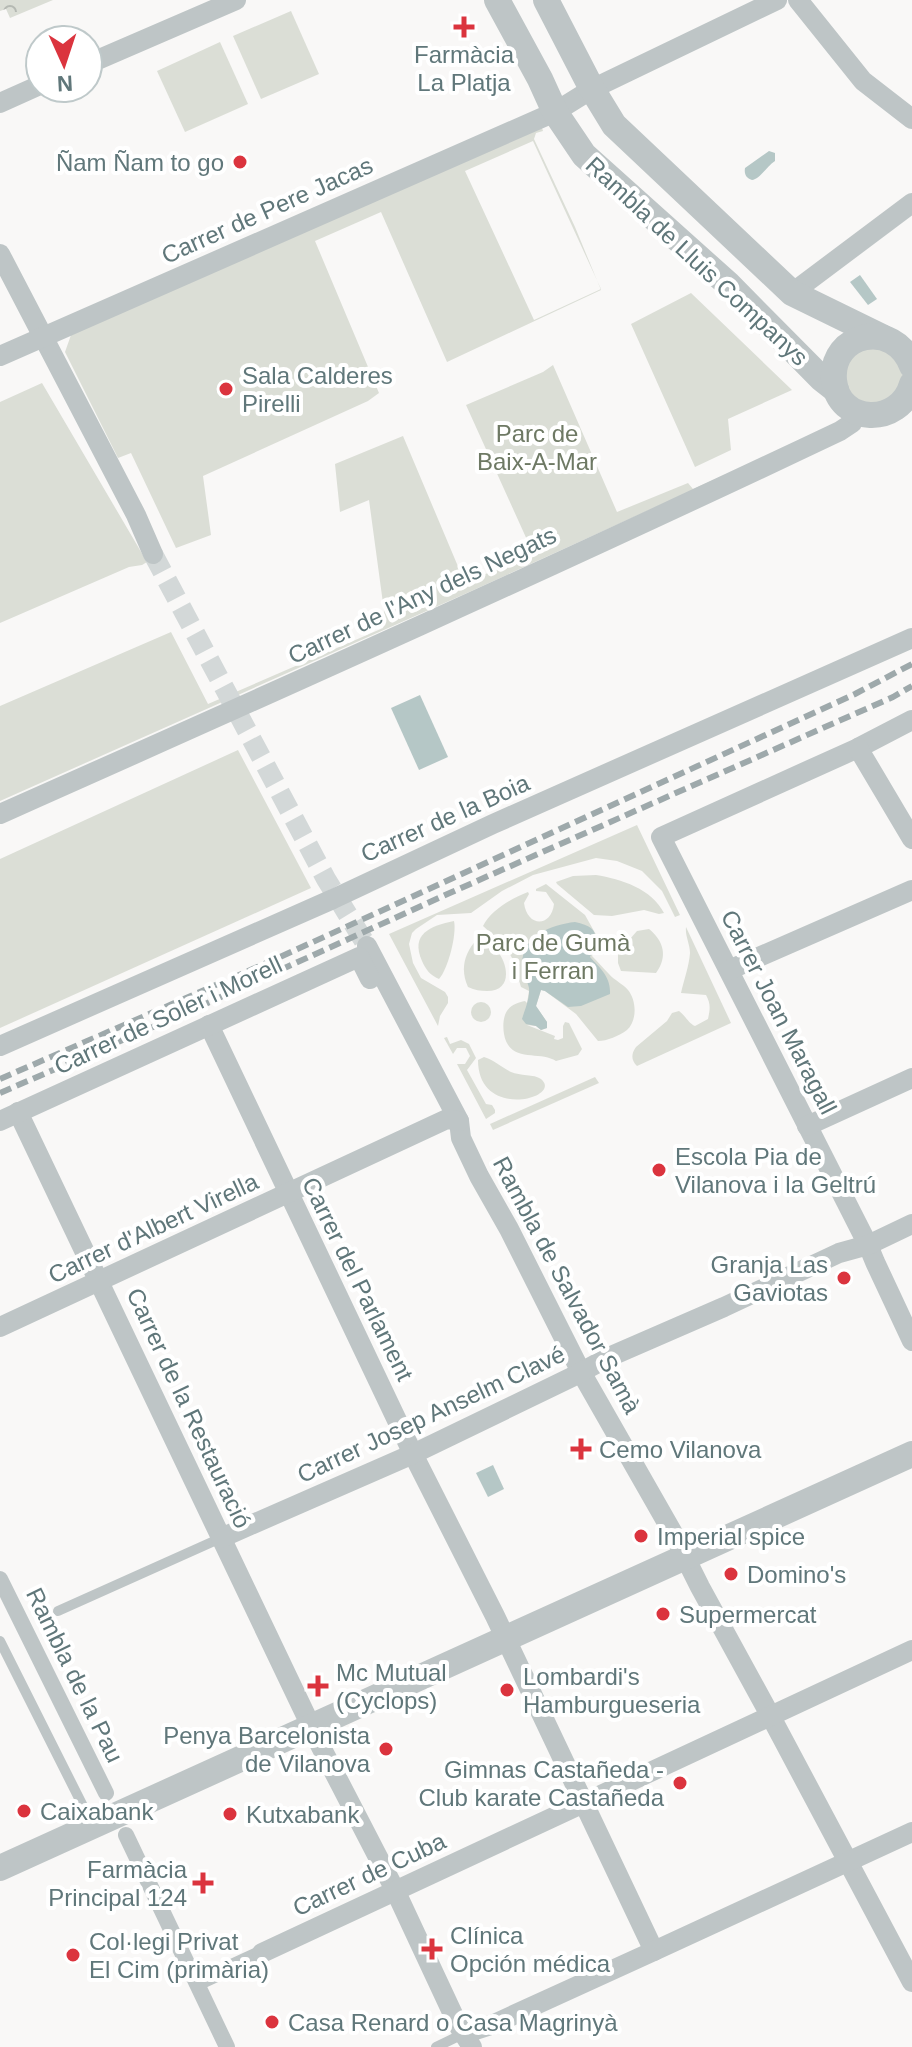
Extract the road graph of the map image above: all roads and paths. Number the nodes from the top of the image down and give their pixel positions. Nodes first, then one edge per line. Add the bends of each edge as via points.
1 (236, 0) edge
2 (497, 0) edge
3 (546, 0) edge
4 (777, 0) edge
5 (798, 0) edge
6 (104, 57) edge
7 (592, 89) junction
8 (24, 92) edge
9 (0, 103) edge
10 (555, 112) junction
11 (912, 119) edge
12 (912, 203) edge
13 (0, 254) edge
14 (792, 293) junction
15 (43, 337) junction
16 (882, 337) junction
17 (0, 356) edge
18 (910, 356) edge
19 (836, 390) junction
20 (908, 397) edge
21 (855, 411) junction
22 (153, 554) tunnel mouth
23 (912, 638) edge
24 (912, 720) edge
25 (858, 748) junction
26 (0, 814) edge
27 (912, 839) edge
28 (912, 890) edge
29 (363, 951) joint
30 (729, 970) junction
31 (209, 1025) junction
32 (0, 1046) edge
33 (912, 1078) edge
34 (9, 1116) edge
35 (453, 1120) junction
36 (807, 1126) junction
37 (289, 1194) junction
38 (912, 1224) edge
39 (868, 1245) junction
40 (100, 1281) junction
41 (0, 1327) edge
42 (912, 1341) edge
43 (581, 1372) junction
44 (413, 1454) junction
45 (912, 1454) edge
46 (221, 1538) junction
47 (685, 1558) junction
48 (0, 1579) edge
49 (58, 1611) dead end
50 (506, 1640) junction
51 (0, 1641) edge
52 (912, 1650) edge
53 (770, 1715) junction
54 (312, 1727) junction
55 (585, 1802) junction
56 (111, 1817) junction
57 (912, 1832) edge
58 (847, 1862) junction
59 (0, 1868) edge
60 (395, 1890) junction
61 (654, 1951) junction
62 (262, 1953) joint
63 (912, 1982) edge
64 (197, 1983) junction
65 (468, 2040) edge
66 (227, 2047) edge
67 (436, 2047) edge

1 - 6 street
2 - 10 street, Rambla de Lluis Companys
3 - 7 street, Rambla de Lluis Companys
4 - 7 street, Carrer de Pere Jacas
5 - 11 street via 863,81
7 - 10 street, Carrer de Pere Jacas
7 - 14 street, Rambla de Lluis Companys via 614,125
8 - 9 street
10 - 15 street, Carrer de Pere Jacas
10 - 19 street, Rambla de Lluis Companys via 584,155
12 - 14 street
13 - 15 street
14 - 16 street, Rambla de Lluis Companys
15 - 17 street, Carrer de Pere Jacas
15 - 22 street
16 - 18 street, Rambla de Lluis Companys
16 - 19 street via 858,339 847,346 835,366
19 - 21 street, Rambla de Lluis Companys
20 - 21 street via 883,415
21 - 26 street, Carrer de l'Any dels Negats via 852,423 840,431 741,478
23 - 32 street, Carrer de la Boia
24 - 25 street
25 - 27 street
25 - 30 street, Carrer Joan Maragall via 661,837
28 - 30 street
29 - 31 street, Carrer de Soler i Morell
29 - 35 street, Rambla de Salvador Samà
30 - 36 street, Carrer Joan Maragall
31 - 34 street, Carrer de Soler i Morell
31 - 37 street, Carrer del Parlament
33 - 36 street
34 - 40 street, Carrer de la Restauració
35 - 37 street, Carrer d'Albert Virella
35 - 43 street, Rambla de Salvador Samà
36 - 39 street, Carrer Joan Maragall
37 - 40 street, Carrer d'Albert Virella
37 - 44 street, Carrer del Parlament
38 - 39 street, Carrer Josep Anselm Clavé
39 - 42 street, Carrer Joan Maragall
39 - 43 street, Carrer Josep Anselm Clavé via 839,1253
40 - 41 street, Carrer d'Albert Virella
40 - 46 street, Carrer de la Restauració
43 - 44 street, Carrer Josep Anselm Clavé
43 - 47 street, Rambla de Salvador Samà
44 - 46 street, Carrer Josep Anselm Clavé
44 - 50 street, Carrer del Parlament
45 - 47 street
46 - 49 lane, Carrer Josep Anselm Clavé
46 - 54 street, Carrer de la Restauració
47 - 50 street
47 - 53 street, Rambla de Salvador Samà
48 - 56 street, Rambla de la Pau
50 - 54 street
50 - 55 street, Carrer del Parlament
51 - 56 lane, Rambla de la Pau
52 - 53 street, Carrer de Cuba
53 - 55 street, Carrer de Cuba
53 - 58 street, Rambla de Salvador Samà
54 - 56 street
54 - 60 street, Carrer de la Restauració
55 - 60 street, Carrer de Cuba
55 - 61 street, Carrer del Parlament
56 - 59 street
56 - 64 street
57 - 58 street
58 - 61 street
58 - 63 street, Rambla de Salvador Samà
60 - 62 street, Carrer de Cuba
60 - 65 street, Carrer de la Restauració
61 - 65 street
62 - 64 street, Carrer de Cuba
64 - 66 street
65 - 67 lane

